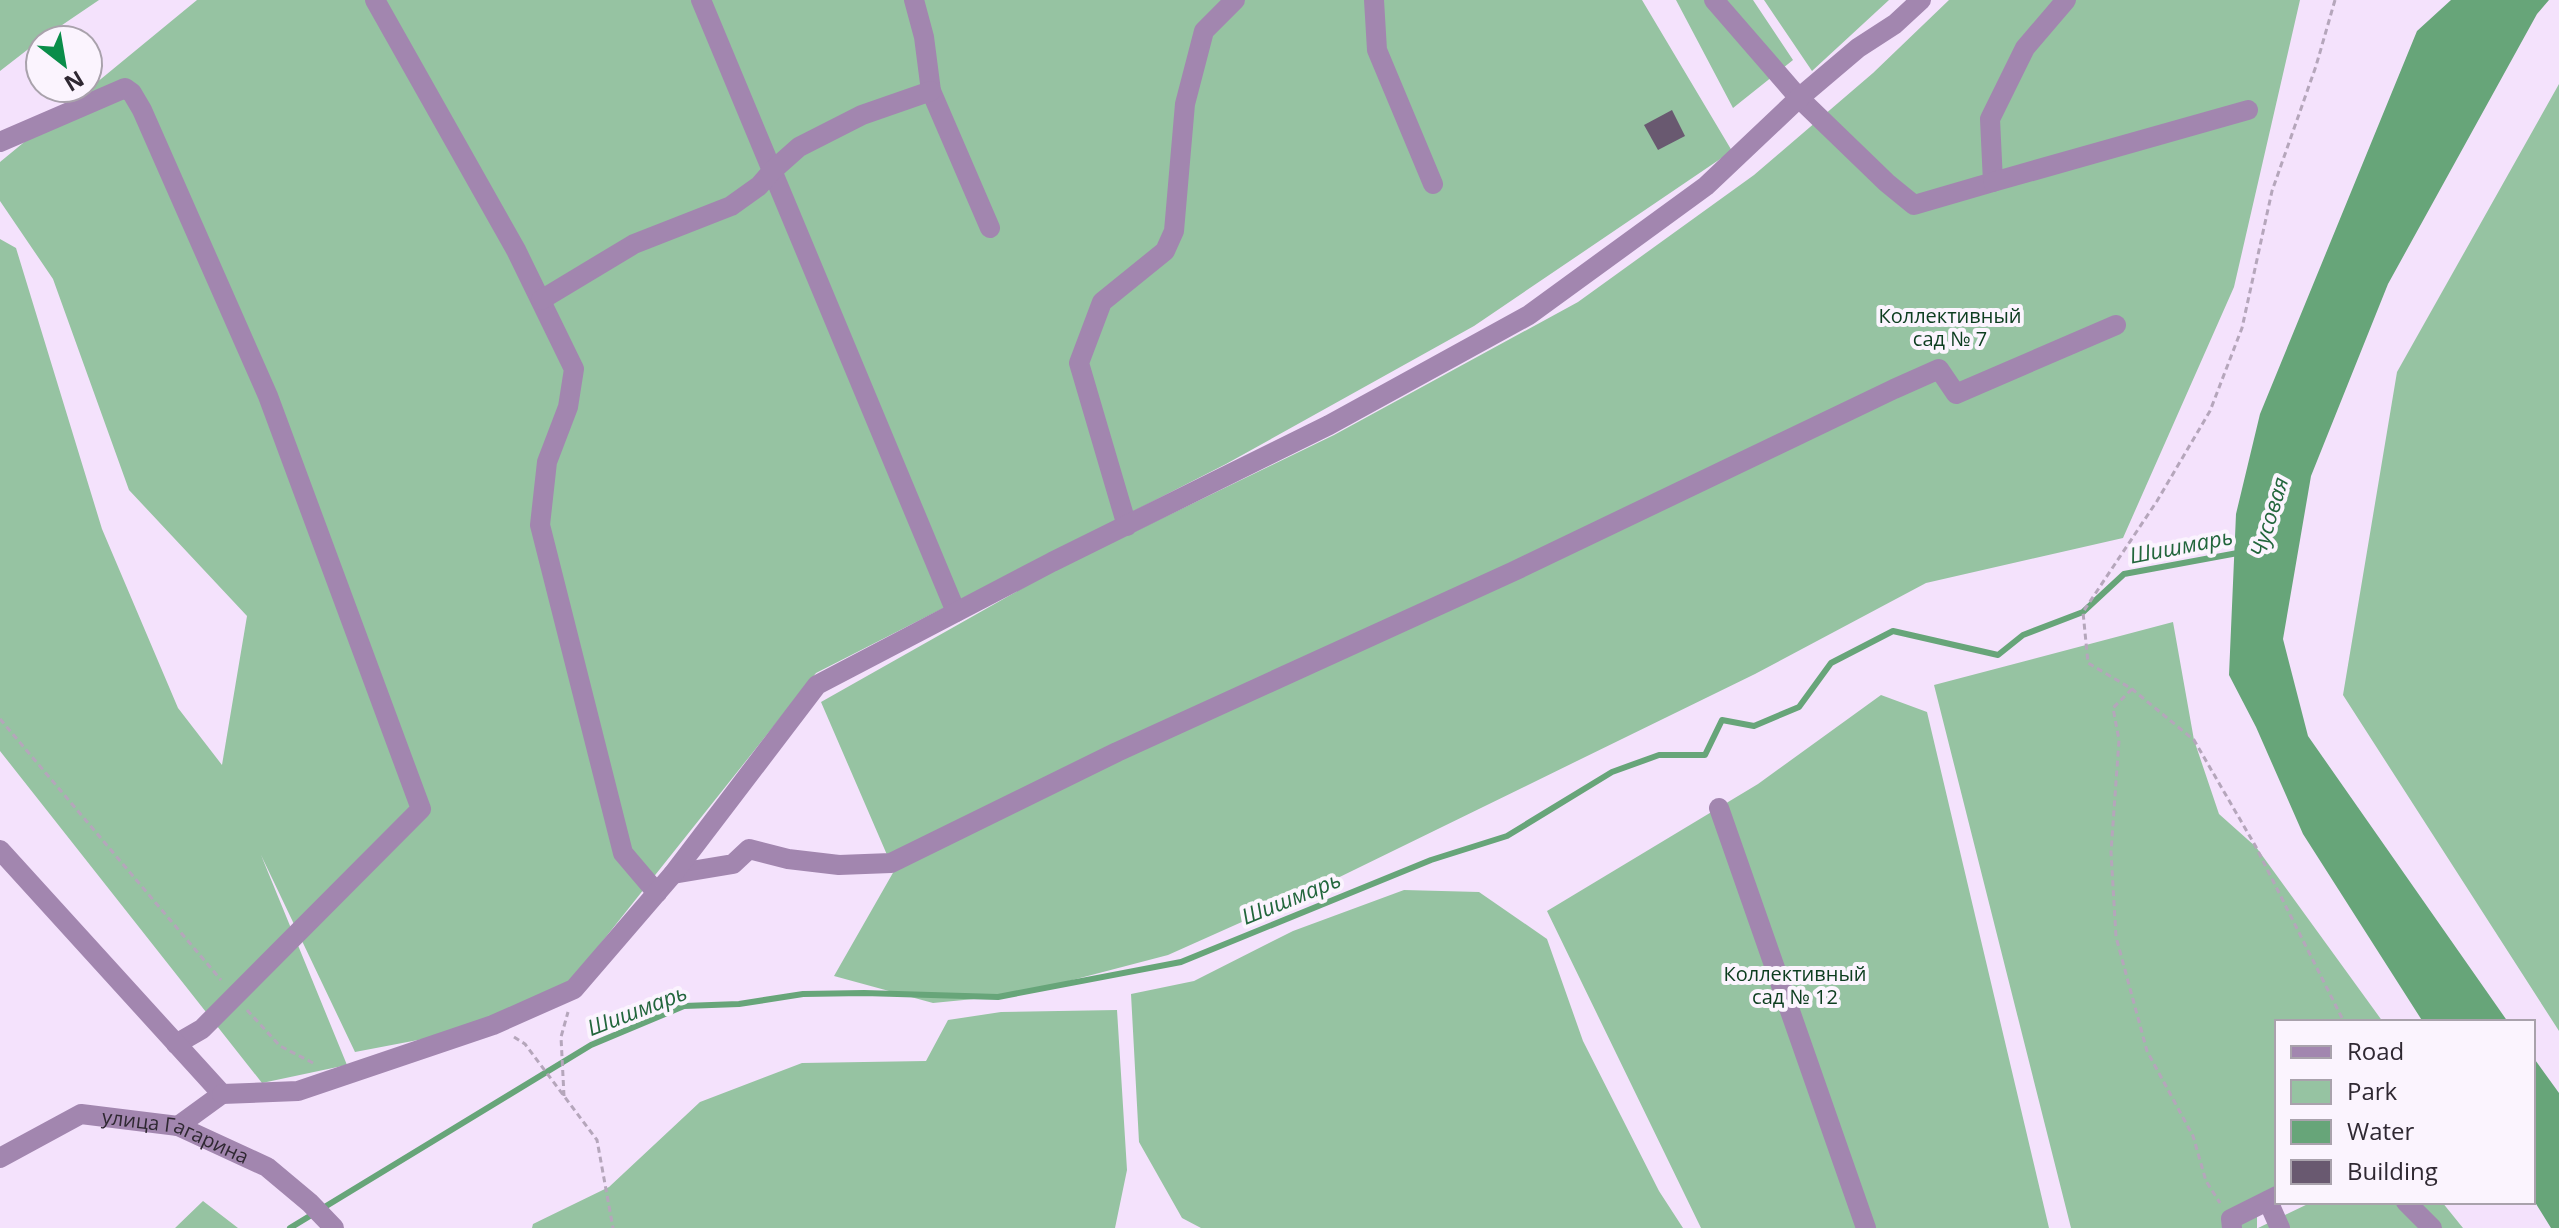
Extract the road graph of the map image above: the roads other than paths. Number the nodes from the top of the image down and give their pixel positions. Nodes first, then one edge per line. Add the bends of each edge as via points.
1 (375, 0) edge
2 (701, 0) edge
3 (914, 0) edge
4 (1235, 0) edge
5 (1374, 0) edge
6 (1714, 0) edge
7 (1921, 0) edge
8 (2066, 0) edge
9 (931, 91) junction
10 (1799, 98) junction
11 (2248, 110) dead end
12 (0, 142) edge
13 (772, 171) junction
14 (1993, 182) junction
15 (1433, 184) dead end
16 (990, 228) dead end
17 (541, 300) junction
18 (2116, 325) dead end
19 (1127, 526) junction
20 (956, 612) junction
21 (1719, 808) dead end
22 (0, 850) edge
23 (673, 874) junction
24 (657, 893) junction
25 (176, 1044) junction
26 (222, 1094) junction
27 (178, 1126) junction
28 (0, 1158) edge
29 (2272, 1198) edge
30 (2408, 1204) edge
31 (323, 1217) edge
32 (2231, 1224) edge
33 (1866, 1228) edge
34 (2280, 1228) edge
35 (2432, 1228) edge

1 - 17 street
2 - 13 street
3 - 9 street
4 - 19 street via 1204,31 1185,104 1174,231 1165,251 1102,302 1079,363
5 - 15 street via 1377,50
6 - 10 street
7 - 10 street
8 - 14 street via 2025,48 1990,119
9 - 13 street via 862,115 799,147
9 - 16 street
10 - 14 street via 1914,205
10 - 19 street via 1706,186 1529,315 1329,425
11 - 14 street
12 - 25 street via 125,88 132,93 268,396 421,809 202,1029
13 - 17 street via 731,206 634,244
13 - 20 street
17 - 24 street via 574,369 568,407 547,462 540,525 623,853
18 - 23 street via 1956,394 1939,369 1117,752 891,863 839,865 749,849 733,864
19 - 20 street
20 - 23 street via 817,685
21 - 33 street
22 - 25 street
23 - 24 street
24 - 26 street via 574,989 493,1025 298,1091
25 - 26 street
26 - 27 street
27 - 28 street, улица Гагарина via 81,1114
27 - 31 street, улица Гагарина via 267,1167
29 - 32 street
29 - 34 street
30 - 35 street

